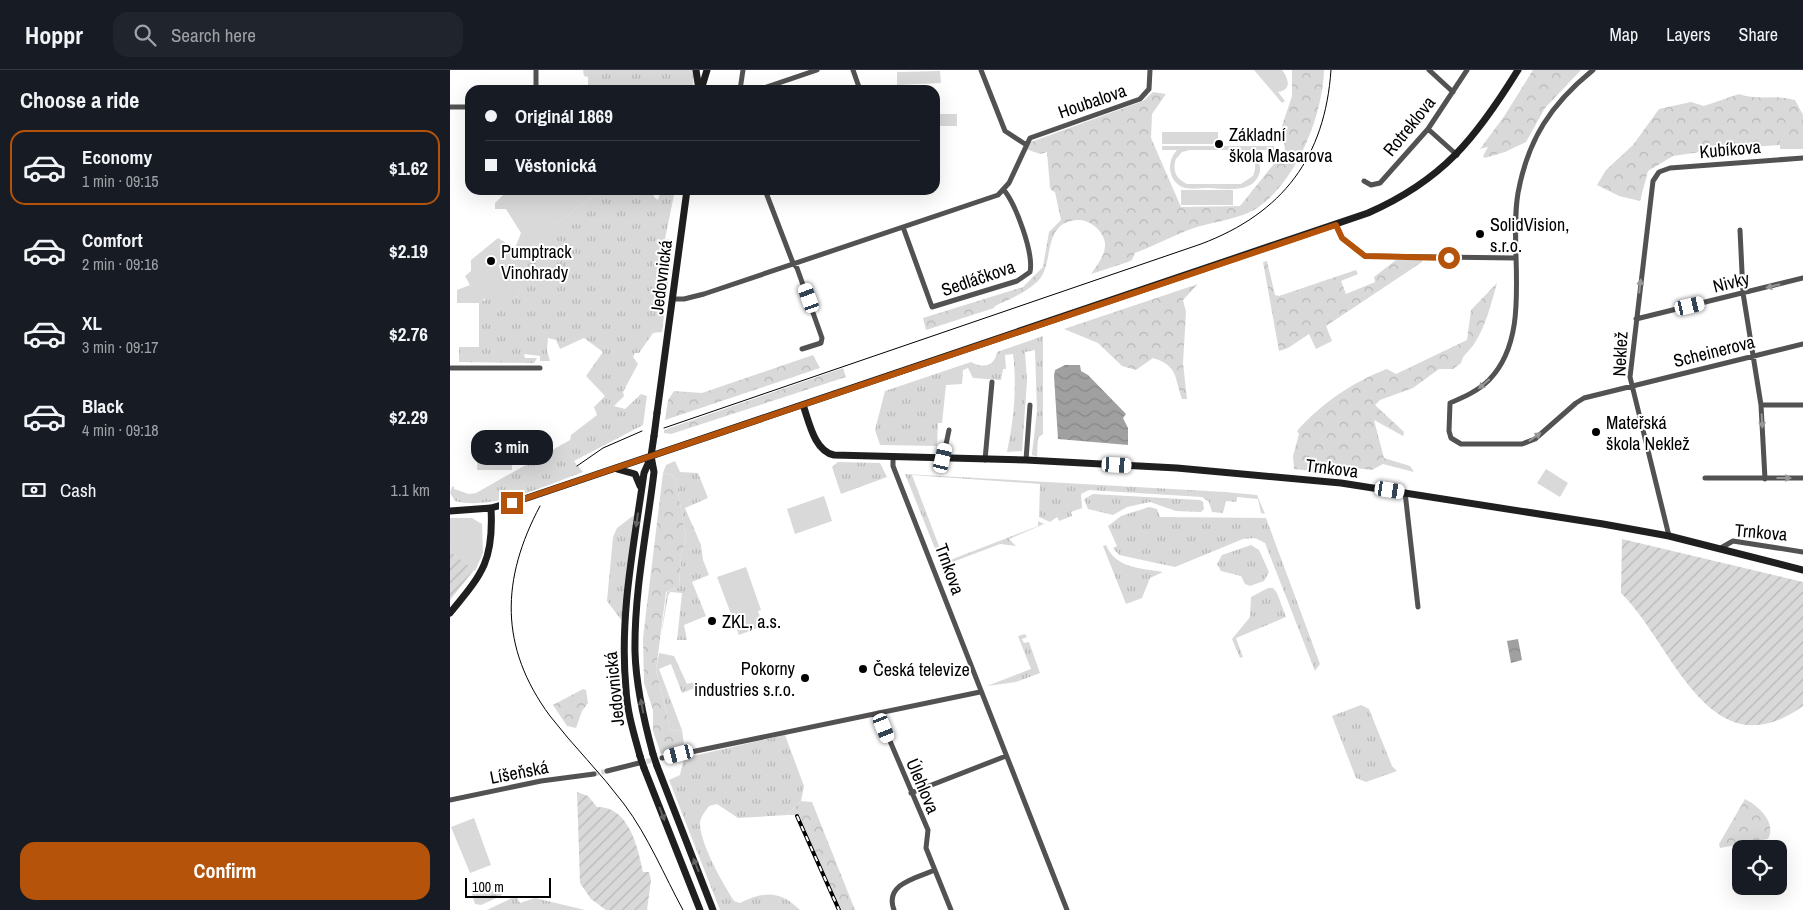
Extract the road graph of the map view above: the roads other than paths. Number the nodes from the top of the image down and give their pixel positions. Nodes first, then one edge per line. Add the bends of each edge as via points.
1 (536, 70) edge
2 (696, 70) edge
3 (703, 70) edge
4 (707, 70) edge
5 (743, 70) edge
6 (817, 70) edge
7 (852, 70) edge
8 (982, 70) edge
9 (1150, 70) edge
10 (1429, 70) edge
11 (1467, 70) edge
12 (1518, 70) edge
13 (1593, 70) edge
14 (536, 85) edge
15 (699, 85) edge
16 (701, 85) edge
17 (702, 85) edge
18 (741, 85) edge
19 (773, 85) edge
20 (858, 85) edge
21 (1453, 92) junction
22 (450, 107) edge
23 (465, 107) edge
24 (1428, 129) junction
25 (1025, 144) junction
26 (1457, 155) junction
27 (1803, 158) edge
28 (1659, 172) joint
29 (1364, 181) dead end
30 (1004, 190) junction
31 (686, 195) edge
32 (767, 195) edge
33 (1336, 225) junction
34 (903, 227) junction
35 (1740, 230) dead end
36 (1515, 258) junction
37 (794, 264) junction
38 (1803, 278) edge
39 (1743, 293) junction
40 (673, 298) junction
41 (1636, 318) junction
42 (1803, 344) edge
43 (802, 349) dead end
44 (1753, 356) junction
45 (450, 368) edge
46 (540, 368) dead end
47 (992, 382) dead end
48 (1633, 386) junction
49 (803, 405) junction
50 (1030, 405) dead end
51 (1803, 405) edge
52 (1761, 406) junction
53 (950, 430) dead end
54 (651, 456) junction
55 (893, 457) junction
56 (943, 458) junction
57 (986, 460) junction
58 (1026, 460) junction
59 (615, 469) junction
60 (1705, 478) dead end
61 (1765, 478) junction
62 (1803, 478) edge
63 (1405, 492) junction
64 (641, 496) junction
65 (491, 508) junction
66 (450, 511) edge
67 (1669, 536) junction
68 (1719, 550) junction
69 (1803, 552) edge
70 (1803, 570) edge
71 (1418, 607) dead end
72 (450, 613) edge
73 (980, 692) junction
74 (878, 713) junction
75 (1006, 756) junction
76 (662, 758) tunnel mouth
77 (641, 763) junction
78 (607, 771) tunnel mouth
79 (594, 774) tunnel mouth
80 (911, 793) junction
81 (450, 800) edge
82 (935, 870) junction
83 (700, 910) edge
84 (714, 910) edge
85 (894, 910) edge
86 (951, 910) edge
87 (1066, 910) edge

1 - 14 street
2 - 15 street
3 - 16 street
4 - 17 street
5 - 18 street
6 - 19 street
7 - 20 street
8 - 25 street via 1005,131
9 - 25 street, Houbalova via 1149,89 1140,99 1035,135
10 - 21 street
11 - 21 street, Rotreklova
12 - 26 street via 1484,124
13 - 36 street via 1554,106 1532,147 1518,194
21 - 24 street, Rotreklova
22 - 23 street
24 - 26 street
24 - 29 street, Rotreklova via 1379,184 1371,185
25 - 30 street
26 - 33 street via 1403,196
27 - 28 street, Kubíkova via 1670,168
41 -> 28 street, Neklež via 1654,181
30 - 34 street via 990,198
30 - 34 street, Sedláčkova via 1011,199 1029,251 1030,272 1017,281 932,307
31 - 40 street, Jedovnická
32 - 37 street
33 - 36 street via 1342,238 1365,256
33 - 49 street
34 - 37 street
35 - 39 street
36 -> 48 street, Scheinerova via 1516,316 1509,344 1498,370 1488,381 1474,392 1450,403 1449,435 1457,444 1522,444 1535,438 1580,400
37 - 40 street via 702,294
37 - 43 street via 822,338 821,343
38 -> 39 street, Nivky
39 - 41 street, Nivky
39 - 44 street
40 - 54 street, Jedovnická, bridge
41 - 48 street, Neklež via 1630,377
42 - 44 street, Scheinerova
44 - 48 street, Scheinerova
44 - 52 street
45 - 46 street
47 - 57 street
48 - 67 street, Neklež
49 - 54 street
49 - 55 street, Trnkova via 824,452 836,456
50 - 58 street
51 - 52 street
52 -> 61 street
53 - 56 street
54 - 59 street
54 - 64 street, Jedovnická via 645,468
84 -> 54 street, Jedovnická, bridge via 657,766 641,703 635,652 640,580 654,472
55 - 56 street, Trnkova
55 - 73 street, Trnkova
56 - 57 street, Trnkova
57 - 58 street, Trnkova
58 - 63 street, Trnkova via 1200,470
59 - 64 street via 636,475
59 - 65 street
60 - 61 street
61 -> 62 street
63 - 67 street, Trnkova
63 - 71 street
64 -> 77 street, Jedovnická via 626,596 624,652 626,690
65 - 66 street
65 - 72 street via 488,556 476,582
67 - 68 street, Trnkova
68 - 69 street, Trnkova via 1733,542
68 - 70 street, Trnkova
73 - 74 street
73 - 75 street, Trnkova
74 - 76 street
74 - 80 street, Úlehlova
75 - 80 street
75 - 87 street, Trnkova
77 - 78 street
77 -> 83 street, Jedovnická
79 - 81 street, Líšeňská via 541,780
80 - 82 street, Úlehlova via 928,830 926,848
82 - 85 street via 897,886 891,897
82 - 86 street, Úlehlova

